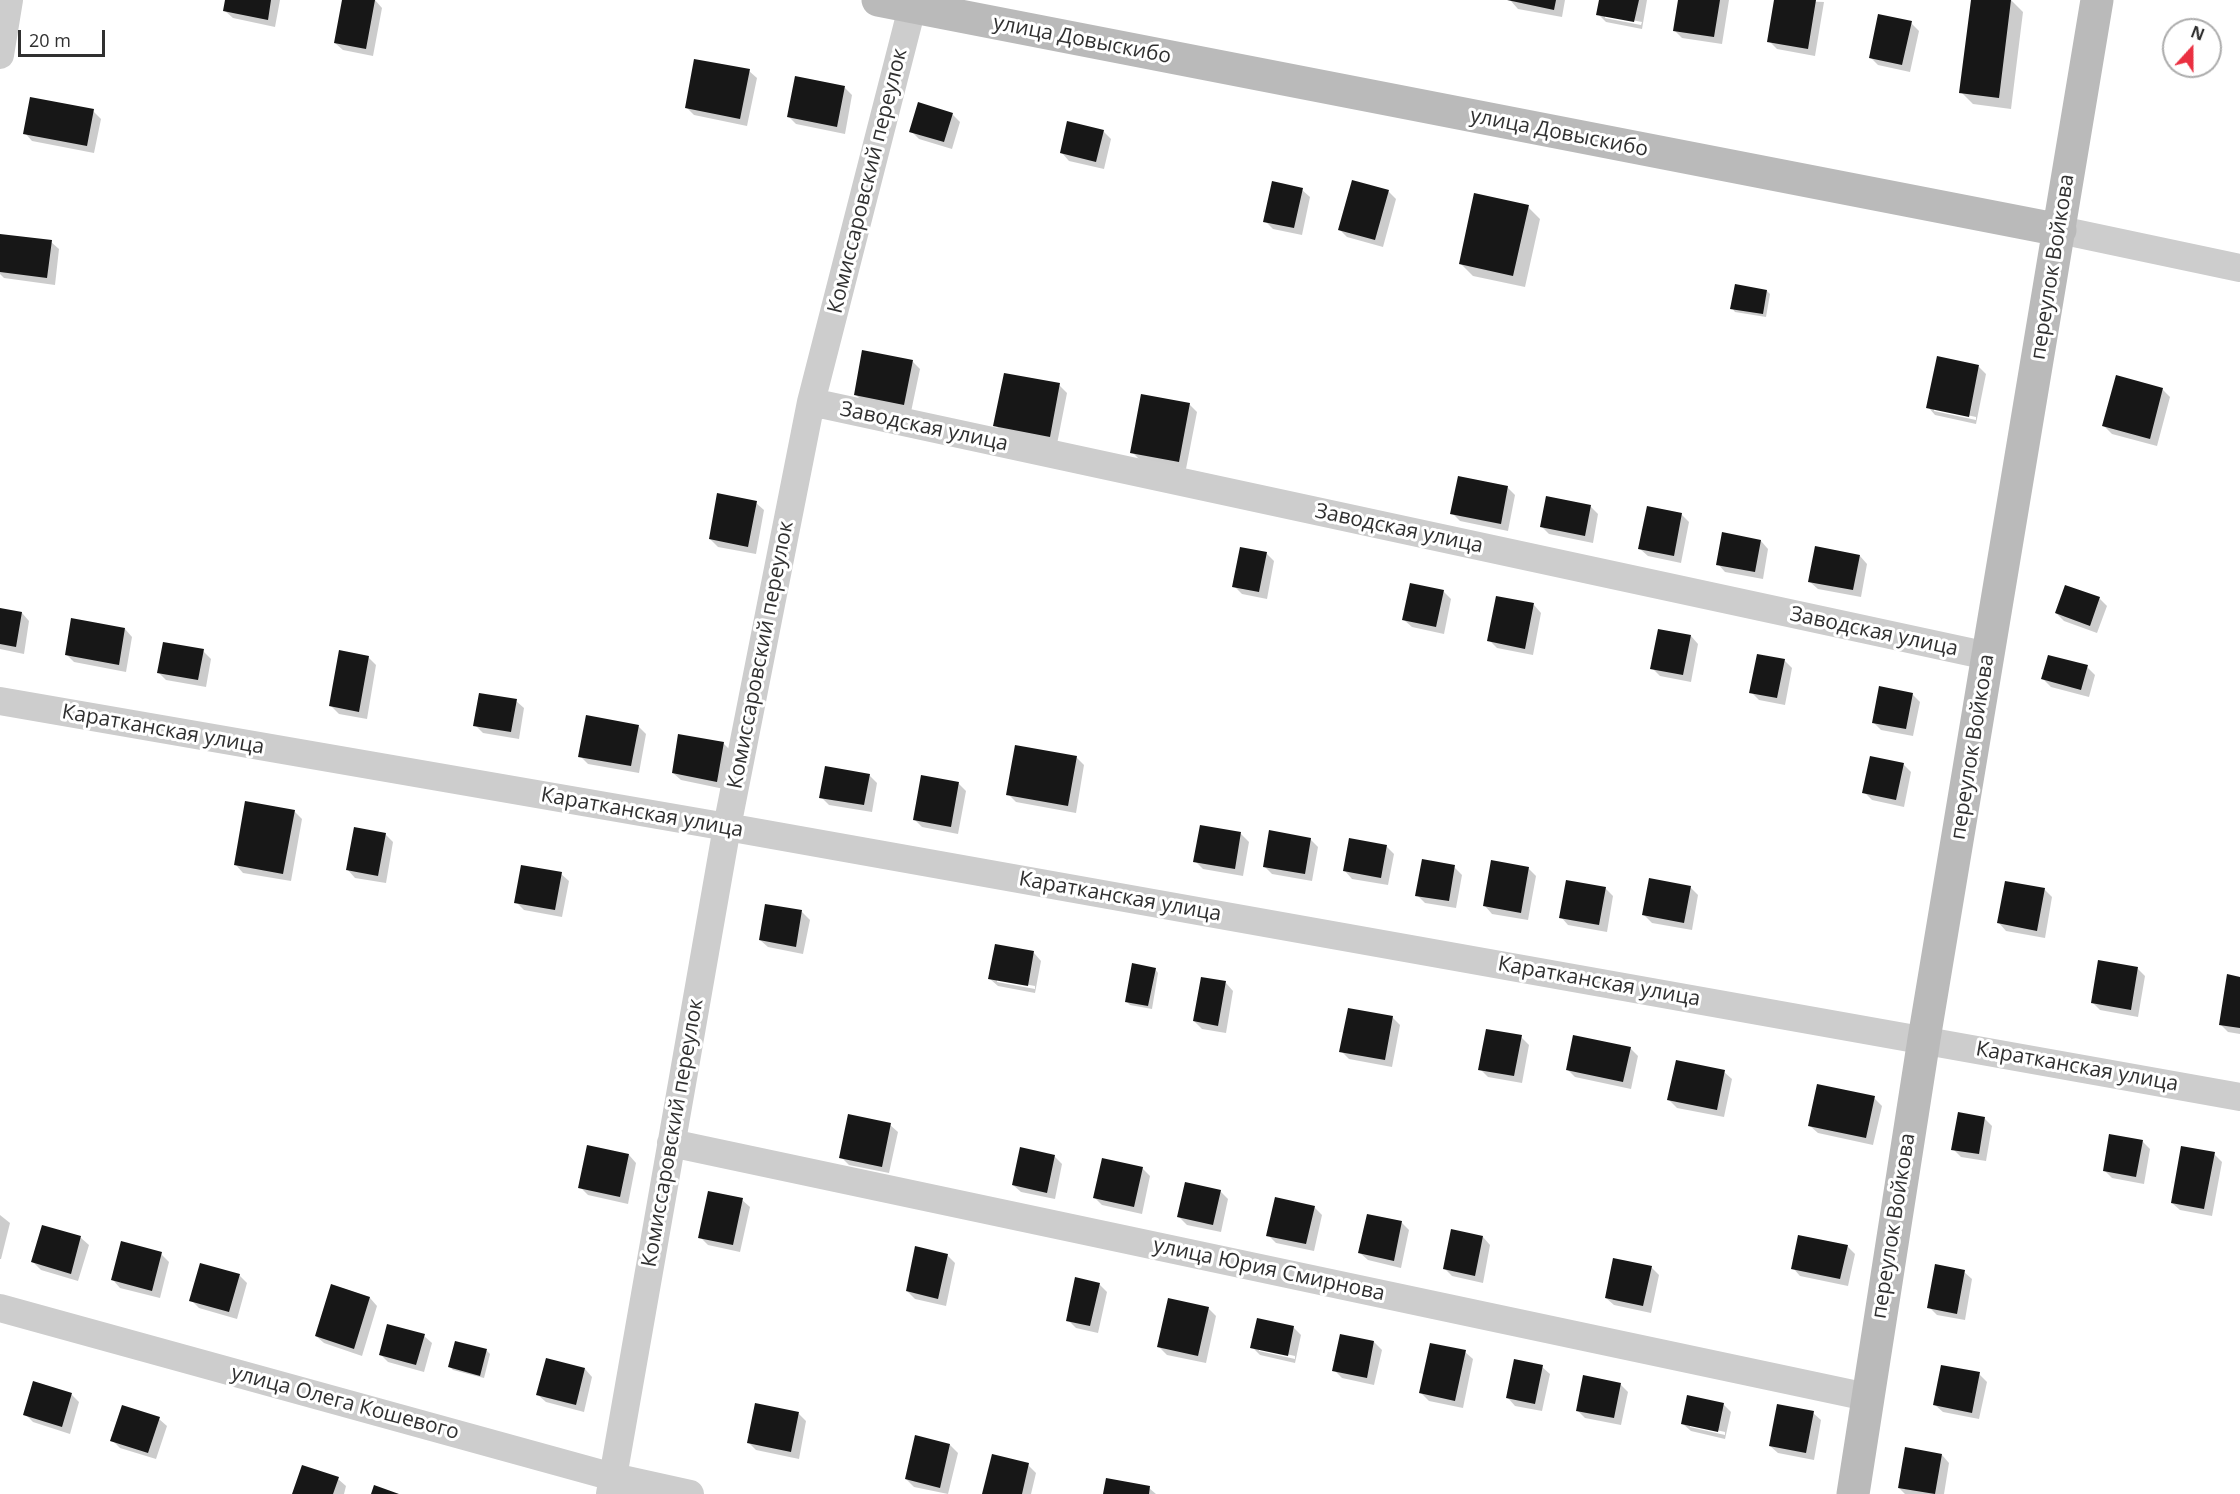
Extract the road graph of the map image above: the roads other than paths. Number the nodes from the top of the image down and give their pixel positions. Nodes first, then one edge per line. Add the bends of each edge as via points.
1 (9, 0) edge
2 (878, 0) edge
3 (2097, 0) edge
4 (914, 3) edge
5 (0, 55) edge
6 (2060, 230) junction
7 (2240, 268) edge
8 (811, 402) junction
9 (1988, 656) junction
10 (0, 701) edge
11 (727, 827) junction
12 (1924, 1039) junction
13 (2240, 1097) edge
14 (671, 1143) junction
15 (0, 1308) edge
16 (1867, 1397) junction
17 (612, 1486) edge
18 (690, 1494) edge
19 (1853, 1494) edge

1 - 5 street
2 - 4 street, улица Довыскибо
3 - 6 street, переулок Войкова
4 - 6 street, улица Довыскибо
4 - 8 street, Комиссаровский переулок
6 - 7 street, улица Довыскибо
6 - 9 street, переулок Войкова
8 - 9 street, Заводская улица
8 - 11 street, Комиссаровский переулок
9 - 12 street, переулок Войкова
10 - 11 street, Каратканская улица
11 - 12 street, Каратканская улица
11 - 14 street, Комиссаровский переулок
12 - 13 street, Каратканская улица
12 - 16 street, переулок Войкова
14 - 16 street, улица Юрия Смирнова
14 - 17 street, Комиссаровский переулок
15 - 17 street, улица Олега Кошевого
16 - 19 street, переулок Войкова
17 - 18 street, улица Олега Кошевого

